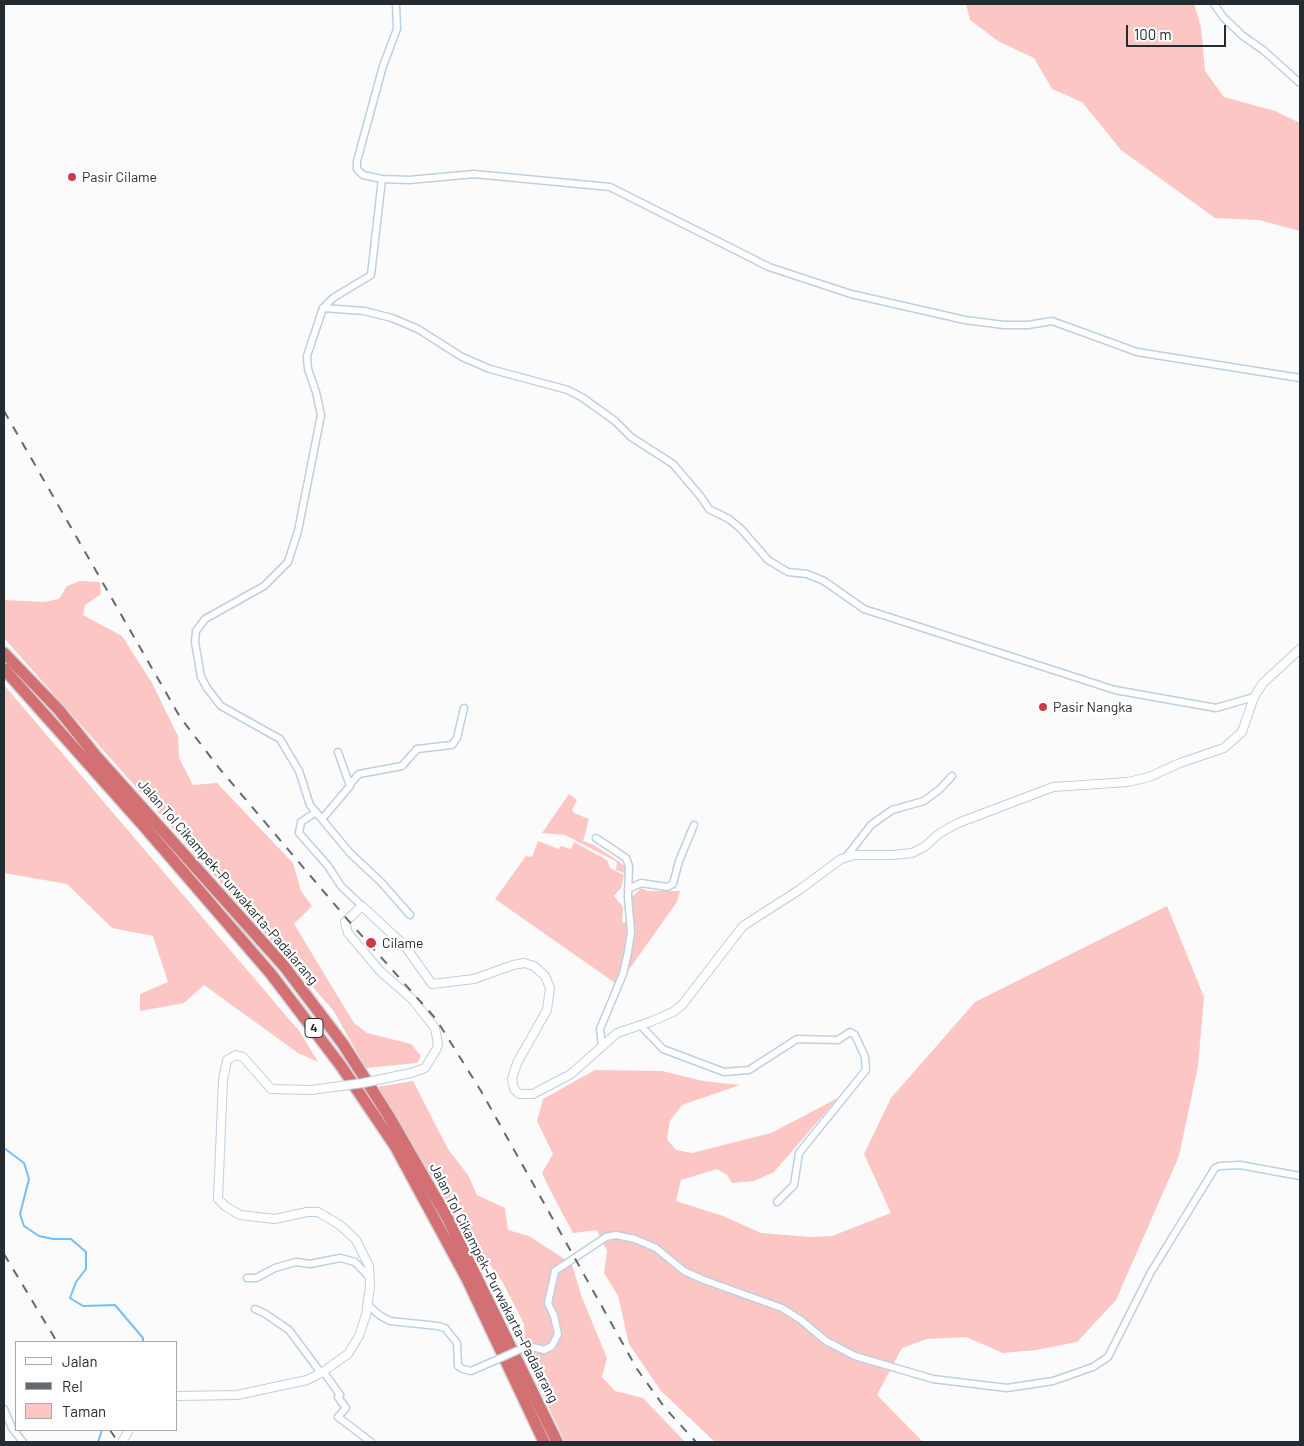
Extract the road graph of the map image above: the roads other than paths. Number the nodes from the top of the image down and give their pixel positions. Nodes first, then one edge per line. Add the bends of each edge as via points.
1 (396, 4) edge
2 (1214, 4) edge
3 (1300, 83) edge
4 (382, 179) junction
5 (322, 308) junction
6 (1300, 378) edge
7 (1300, 649) edge
8 (4, 653) edge
9 (4, 669) edge
10 (1254, 697) junction
11 (464, 708) dead end
12 (338, 752) dead end
13 (952, 776) dead end
14 (350, 784) junction
15 (316, 812) junction
16 (322, 819) junction
17 (694, 825) dead end
18 (596, 838) dead end
19 (846, 857) junction
20 (628, 889) junction
21 (362, 906) junction
22 (410, 915) dead end
23 (640, 1026) junction
24 (602, 1046) junction
25 (1300, 1176) edge
26 (777, 1202) dead end
27 (246, 1278) dead end
28 (370, 1279) junction
29 (367, 1304) junction
30 (255, 1310) dead end
31 (322, 1372) junction
32 (178, 1396) edge
33 (4, 1409) edge
34 (128, 1431) edge
35 (22, 1442) edge
36 (122, 1442) edge
37 (371, 1442) edge
38 (544, 1442) edge
39 (557, 1442) edge

1 - 4 street via 397,29 357,161 357,169 363,175
2 - 3 street via 1243,36
4 - 5 street via 371,275
4 - 6 street via 474,174 610,187 769,267 851,294 965,320 1004,325 1052,321 1137,352
5 - 10 street via 364,311 392,318 490,369 568,390 583,398 610,417 630,437 673,464 709,510 741,529 768,560 788,572 824,581 864,609 1115,690 1216,708
5 - 15 street via 307,356 320,404 319,430 298,531 288,562 264,586 205,619 196,631 195,642 201,677 207,688 221,706 280,739 299,771 310,805
7 - 10 street via 1263,683
8 - 39 highway, Jalan Tol Cikampek–Purwakarta–Padalarang / 4 via 59,710 96,756 284,966 342,1044 390,1118 448,1219
9 - 38 highway, Jalan Tol Cikampek–Purwakarta–Padalarang / 4 via 271,974 341,1066 395,1146 467,1278
10 - 19 street via 1242,732 1229,744 1149,778 1053,787 958,823 912,853
11 - 14 street via 457,738 452,745 417,749 402,766 359,774
12 - 14 street
13 - 19 street via 924,800 892,810 872,825
14 - 16 street
15 - 16 street
15 - 21 street via 301,822 299,833 341,886
16 - 22 street
17 - 20 street via 673,884 667,887 641,883
18 - 20 street via 628,861
19 - 23 street via 749,921 731,939 682,1005
20 - 24 street via 628,952 623,974 600,1029
21 - 24 street via 405,946 432,984 474,979 524,963 534,966 545,976 550,988 549,1004 514,1073 513,1084 518,1094 533,1094 565,1078
21 - 28 street, bridge via 345,922 348,932 435,1028 438,1044 433,1056 425,1068 411,1073 311,1090 271,1090 240,1055 233,1056 227,1060 223,1080 218,1198 232,1211 248,1217 275,1219 307,1212 325,1214 356,1240 369,1266
23 - 24 street via 624,1029
23 - 26 street via 663,1049 724,1072 749,1070 797,1039 838,1040 850,1032 855,1035 865,1056 866,1070 799,1153 794,1185
25 - 29 street, bridge via 1240,1165 1214,1168 1150,1272 1108,1357 1093,1367 1053,1381 1007,1388 933,1380 855,1356 826,1341 782,1308 704,1280 684,1271 656,1248 616,1235 606,1237 555,1271 548,1304 558,1334 552,1346 544,1350 523,1348 471,1371 459,1367 457,1343 445,1328 390,1321
27 - 28 street via 256,1278 296,1262 310,1264 340,1258 355,1262
28 - 29 street
29 - 31 street via 354,1346
30 - 31 street via 289,1330
31 - 32 street via 307,1380 237,1395
31 - 37 street via 346,1408 338,1417
33 - 35 street
34 - 36 street

